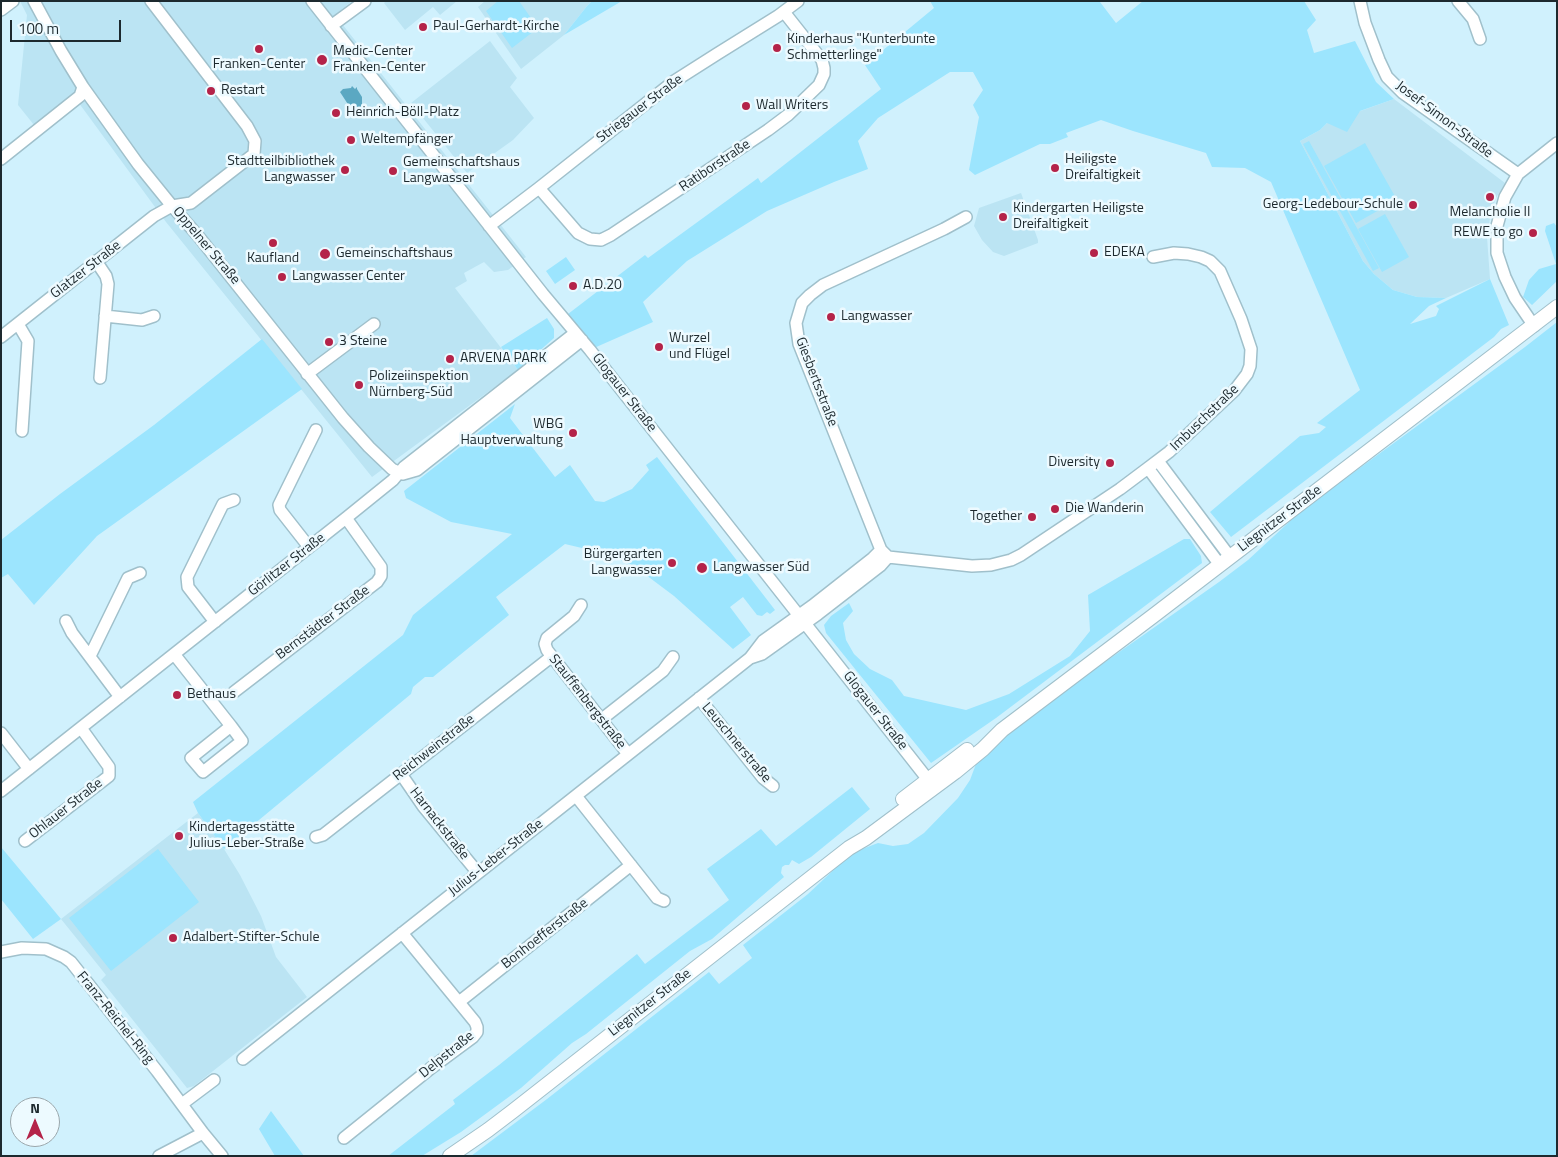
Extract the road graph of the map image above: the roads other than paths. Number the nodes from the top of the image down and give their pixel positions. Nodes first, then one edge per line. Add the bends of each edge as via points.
1 (13, 1) edge
2 (151, 1) edge
3 (312, 1) edge
4 (365, 1) edge
5 (798, 1) edge
6 (1360, 1) edge
7 (1458, 1) edge
8 (38, 4) edge
9 (1, 10) edge
10 (784, 12) junction
11 (331, 26) junction
12 (1480, 39) dead end
13 (83, 87) junction
14 (1557, 143) edge
15 (1, 159) edge
16 (1518, 174) junction
17 (538, 188) junction
18 (172, 206) junction
19 (966, 217) dead end
20 (489, 226) junction
21 (1153, 257) dead end
22 (96, 261) junction
23 (1557, 307) edge
24 (105, 316) junction
25 (154, 316) dead end
26 (18, 324) junction
27 (374, 324) dead end
28 (1534, 326) junction
29 (1, 337) edge
30 (579, 337) junction
31 (307, 374) junction
32 (100, 378) dead end
33 (316, 430) dead end
34 (22, 431) dead end
35 (1158, 461) junction
36 (1148, 468) junction
37 (400, 474) junction
38 (234, 500) dead end
39 (346, 518) junction
40 (309, 547) junction
41 (885, 553) junction
42 (1225, 561) junction
43 (140, 573) dead end
44 (580, 605) dead end
45 (802, 619) junction
46 (66, 621) dead end
47 (215, 622) junction
48 (174, 654) junction
49 (90, 656) junction
50 (551, 657) junction
51 (673, 657) dead end
52 (234, 692) dead end
53 (120, 697) junction
54 (699, 698) junction
55 (602, 718) junction
56 (231, 726) dead end
57 (80, 728) junction
58 (1, 733) edge
59 (628, 754) junction
60 (29, 768) junction
61 (401, 774) junction
62 (931, 783) junction
63 (774, 786) dead end
64 (1, 790) edge
65 (576, 796) junction
66 (316, 837) dead end
67 (26, 841) dead end
68 (631, 865) junction
69 (478, 873) junction
70 (664, 901) dead end
71 (402, 933) junction
72 (1, 952) edge
73 (459, 1002) junction
74 (243, 1059) dead end
75 (214, 1080) dead end
76 (182, 1104) junction
77 (203, 1133) junction
78 (344, 1138) dead end
79 (159, 1156) edge
80 (222, 1156) edge
81 (450, 1156) edge

1 - 9 street
2 - 18 street, Glatzer Straße via 247,126 255,141 254,154 191,203
3 - 11 street, Glogauer Straße
4 - 11 street
5 - 10 street, Striegauer Straße
6 - 16 street, Josef-Simon-Straße via 1387,77 1403,93
7 - 12 street via 1473,20
8 - 13 street, Oppelner Straße
10 - 17 street, Striegauer Straße via 673,82
10 - 17 street, Ratiborstraße via 822,60 824,74 809,95 768,130 600,240 578,232
11 - 20 street, Glogauer Straße
13 - 15 street via 76,100
13 - 18 street, Oppelner Straße
14 - 16 street
16 - 28 street via 1500,211 1497,253 1509,288
17 - 20 street, Striegauer Straße
18 - 22 street, Glatzer Straße
18 - 31 street, Oppelner Straße
19 - 41 street, Giesbertsstraße via 823,285 802,303 798,313 799,344
20 - 30 street, Glogauer Straße
21 - 35 street, Imbuschstraße via 1188,254 1210,261 1220,271 1249,339 1251,358 1247,374 1234,391
22 - 24 street via 108,284
22 - 26 street, Glatzer Straße
23 - 28 main road, Liegnitzer Straße
24 - 25 street via 142,320
24 - 32 street
26 - 29 street, Glatzer Straße
26 - 34 street via 28,341
27 - 31 street
28 - 42 main road, Liegnitzer Straße
30 - 37 street, Görlitzer Straße via 417,470
30 - 45 street, Glogauer Straße
31 - 37 street, Oppelner Straße via 358,436
33 - 40 street via 279,505
35 - 36 street, Imbuschstraße
35 - 42 street, Imbuschstraße
36 - 41 street, Imbuschstraße via 1011,560 972,566
36 - 42 street
37 - 39 street, Görlitzer Straße
38 - 47 street via 224,504 187,577 188,587
39 - 40 street, Görlitzer Straße
39 - 52 street, Bernstädter Straße via 381,567 381,576
40 - 47 street, Görlitzer Straße
41 - 45 street via 858,570
42 - 62 main road, Liegnitzer Straße via 1002,730 979,741
43 - 49 street via 128,578
44 - 50 street, Stauffenbergstraße via 574,616 547,638 545,644
45 - 54 street, Julius-Leber-Straße via 763,641 750,658
45 - 62 street, Glogauer Straße
46 - 49 street
47 - 48 street, Görlitzer Straße
48 - 53 street, Görlitzer Straße
48 - 56 street
49 - 53 street
50 - 55 street, Stauffenbergstraße
50 - 61 street, Reichweinstraße
51 - 55 street via 663,671
53 - 57 street, Görlitzer Straße
54 - 59 street, Julius-Leber-Straße
54 - 63 street, Leuschnerstraße via 763,778
55 - 59 street, Stauffenbergstraße
57 - 60 street, Görlitzer Straße
57 - 67 street, Ohlauer Straße via 109,767 109,776
58 - 60 street
59 - 65 street, Julius-Leber-Straße
60 - 64 street, Görlitzer Straße
61 - 66 street, Reichweinstraße via 323,835
61 - 69 street, Harnackstraße
62 - 81 main road, Liegnitzer Straße via 861,833 848,848 513,1111
65 - 68 street
65 - 69 street, Julius-Leber-Straße
68 - 70 street
68 - 73 street, Bonhoefferstraße
69 - 71 street, Julius-Leber-Straße
71 - 73 street, Delpstraße
71 - 74 street, Julius-Leber-Straße
72 - 76 street, Franz-Reichel-Ring via 46,948 71,962
73 - 78 street, Delpstraße via 476,1022 477,1032 473,1037
75 - 76 street
76 - 77 street, Franz-Reichel-Ring
77 - 79 street
77 - 80 street, Franz-Reichel-Ring

